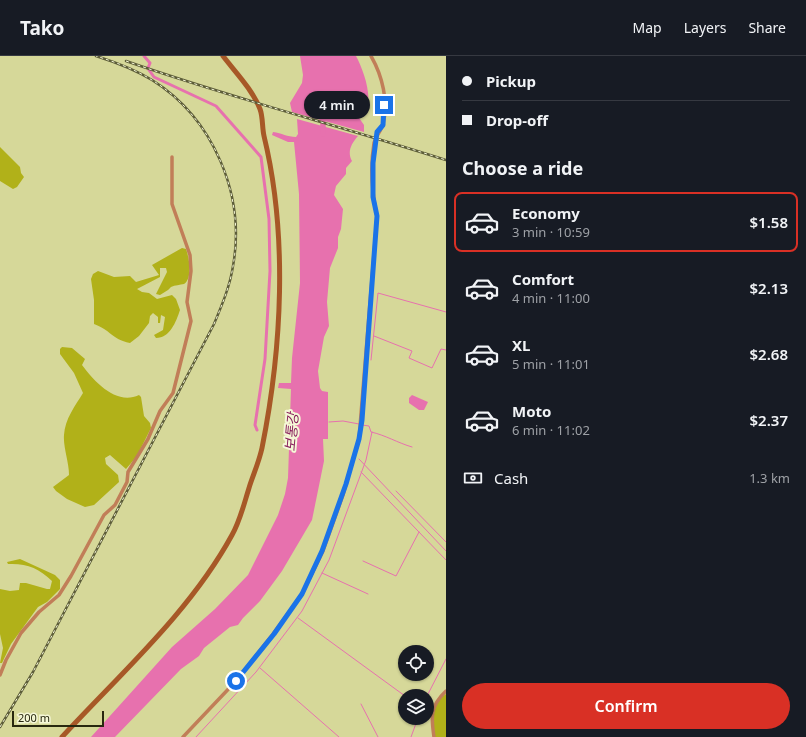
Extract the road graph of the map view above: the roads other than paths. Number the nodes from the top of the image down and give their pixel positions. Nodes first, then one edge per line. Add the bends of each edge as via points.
1 (223, 56) edge
2 (371, 56) edge
3 (172, 157) dead end
4 (0, 675) edge
5 (446, 691) edge
6 (62, 737) edge
7 (183, 737) edge
8 (434, 737) edge

1 - 6 main road via 253,95 261,111 277,206 278,323 262,449 234,534 212,567 149,646
2 - 7 street via 378,69 384,95 383,125 377,132 374,143 373,197 377,216 362,420 353,461 322,551 302,594 236,681
3 - 4 street via 172,204 192,264 187,302 191,321 173,393 160,411 148,439 128,472 127,482 115,505 104,514 59,595 39,612 21,633
5 - 8 street via 437,702 431,716

